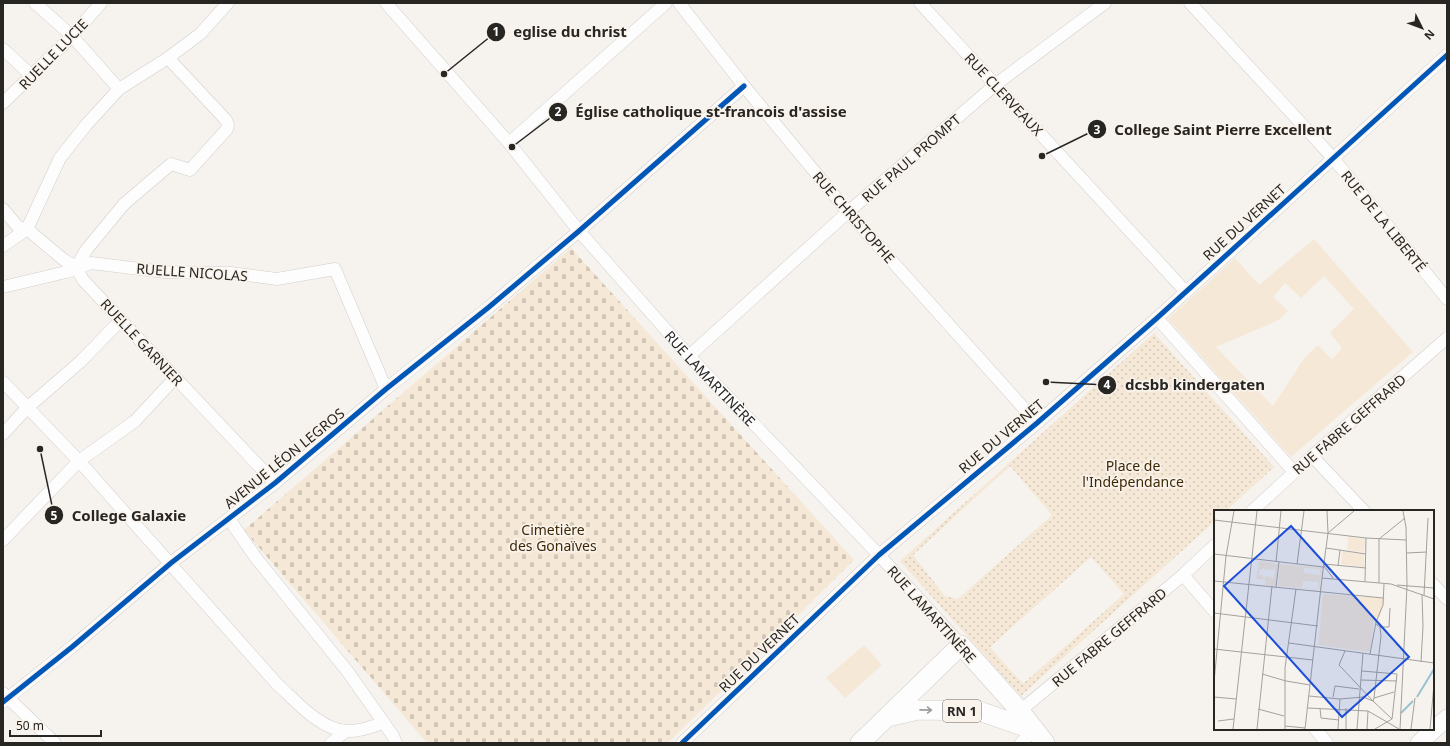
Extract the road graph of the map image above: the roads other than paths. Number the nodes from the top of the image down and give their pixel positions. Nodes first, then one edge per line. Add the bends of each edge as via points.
1 (35, 3) edge
2 (101, 3) edge
3 (228, 3) edge
4 (386, 3) edge
5 (666, 3) edge
6 (680, 3) edge
7 (920, 3) edge
8 (1105, 3) edge
9 (1190, 3) edge
10 (72, 36) junction
11 (3, 49) edge
12 (1447, 55) edge
13 (168, 58) junction
14 (32, 76) junction
15 (995, 85) junction
16 (744, 86) junction
17 (119, 89) junction
18 (3, 103) edge
19 (509, 143) junction
20 (1333, 158) junction
21 (3, 209) edge
22 (848, 212) junction
23 (27, 229) junction
24 (579, 232) junction
25 (3, 246) edge
26 (76, 267) junction
27 (3, 286) edge
28 (1186, 292) junction
29 (1447, 299) edge
30 (1156, 318) junction
31 (121, 320) junction
32 (1447, 338) edge
33 (689, 356) junction
34 (175, 378) junction
35 (3, 382) edge
36 (386, 389) junction
37 (27, 408) junction
38 (1037, 423) junction
39 (3, 434) edge
40 (1312, 456) junction
41 (79, 461) junction
42 (1294, 472) junction
43 (275, 483) junction
44 (1253, 510) edge
45 (1363, 510) edge
46 (229, 519) junction
47 (3, 540) edge
48 (1214, 547) edge
49 (879, 555) junction
50 (171, 563) junction
51 (1183, 575) junction
52 (1434, 585) edge
53 (1447, 599) edge
54 (1214, 611) edge
55 (961, 645) junction
56 (5, 698) edge
57 (1020, 712) junction
58 (888, 717) junction
59 (1447, 718) edge
60 (384, 723) junction
61 (1316, 730) edge
62 (1434, 730) edge
63 (1434, 730) edge
64 (346, 732) junction
65 (1033, 739) edge
66 (55, 743) edge
67 (331, 743) edge
68 (396, 743) edge
69 (682, 743) edge
70 (860, 743) edge
71 (1327, 743) edge
72 (1419, 743) edge

1 - 10 street
2 - 10 street, RUELLE LUCIE
3 - 13 street via 200,34
4 - 19 street, RUE LAMARTINÈRE
5 - 19 street
6 - 16 street, RUE CHRISTOPHE
7 - 15 street, RUE CLERVEAUX
8 - 15 street, RUE PAUL PROMPT
9 - 20 street, RUE DE LA LIBERTÉ
10 - 14 street, RUELLE LUCIE
10 - 17 street
11 - 14 street
12 - 20 street, RUE DU VERNET
13 - 17 street
13 - 26 street via 226,120 227,129 190,170 171,164 124,204 87,249
14 - 18 street, RUELLE LUCIE
15 - 22 street, RUE PAUL PROMPT
15 - 28 street, RUE CLERVEAUX
16 - 22 street, RUE CHRISTOPHE
16 - 24 street, AVENUE LÉON LEGROS
17 - 23 street via 60,158
19 - 24 street, RUE LAMARTINÈRE
20 - 28 street, RUE DU VERNET
20 - 29 street, RUE DE LA LIBERTÉ
21 - 23 street, RUELLE GARNIER via 18,227
22 - 33 street, RUE PAUL PROMPT
22 - 38 street, RUE CHRISTOPHE
23 - 25 street
23 - 26 street, RUELLE GARNIER
24 - 33 street, RUE LAMARTINÈRE
24 - 36 street, AVENUE LÉON LEGROS
26 - 27 street, RUELLE NICOLAS via 66,272
26 - 31 street, RUELLE GARNIER via 84,280
26 - 36 street, RUELLE NICOLAS via 91,263 165,272 231,273 277,279 335,269
28 - 30 street, RUE DU VERNET
30 - 38 street, RUE DU VERNET
30 - 42 street
31 - 34 street, RUELLE GARNIER
31 - 37 street via 80,362
32 - 40 street, RUE FABRE GEFFRARD
33 - 49 street, RUE LAMARTINÈRE
34 - 41 street via 135,421
34 - 43 street, RUELLE GARNIER
35 - 37 street
36 - 43 street, AVENUE LÉON LEGROS
37 - 39 street
37 - 41 street
38 - 49 street, RUE DU VERNET
40 - 42 street, RUE FABRE GEFFRARD
40 - 45 street
41 - 47 street
41 - 50 street
42 - 44 street, RUE FABRE GEFFRARD
43 - 46 street, AVENUE LÉON LEGROS
46 - 50 street, AVENUE LÉON LEGROS
46 - 60 street via 256,558 348,672
48 - 51 street, RUE FABRE GEFFRARD
49 - 55 street, RUE LAMARTINÈRE
49 - 69 street, RUE DU VERNET
50 - 56 street, AVENUE LÉON LEGROS via 72,647
50 - 64 street via 277,684 323,724
51 - 54 street
51 - 57 street, RUE FABRE GEFFRARD
52 - 53 street
55 - 57 main road, RUE LAMARTINÈRE / RN 1
55 - 58 main road, RN 1
56 - 66 street
57 - 65 main road, RUE LAMARTINÈRE / RN 1
58 -> 65 main road, RN 1 via 918,710 979,711
58 - 70 main road, RN 1
59 - 63 street
60 - 64 street
60 - 68 street
61 - 71 street
62 - 72 street
64 - 67 street

